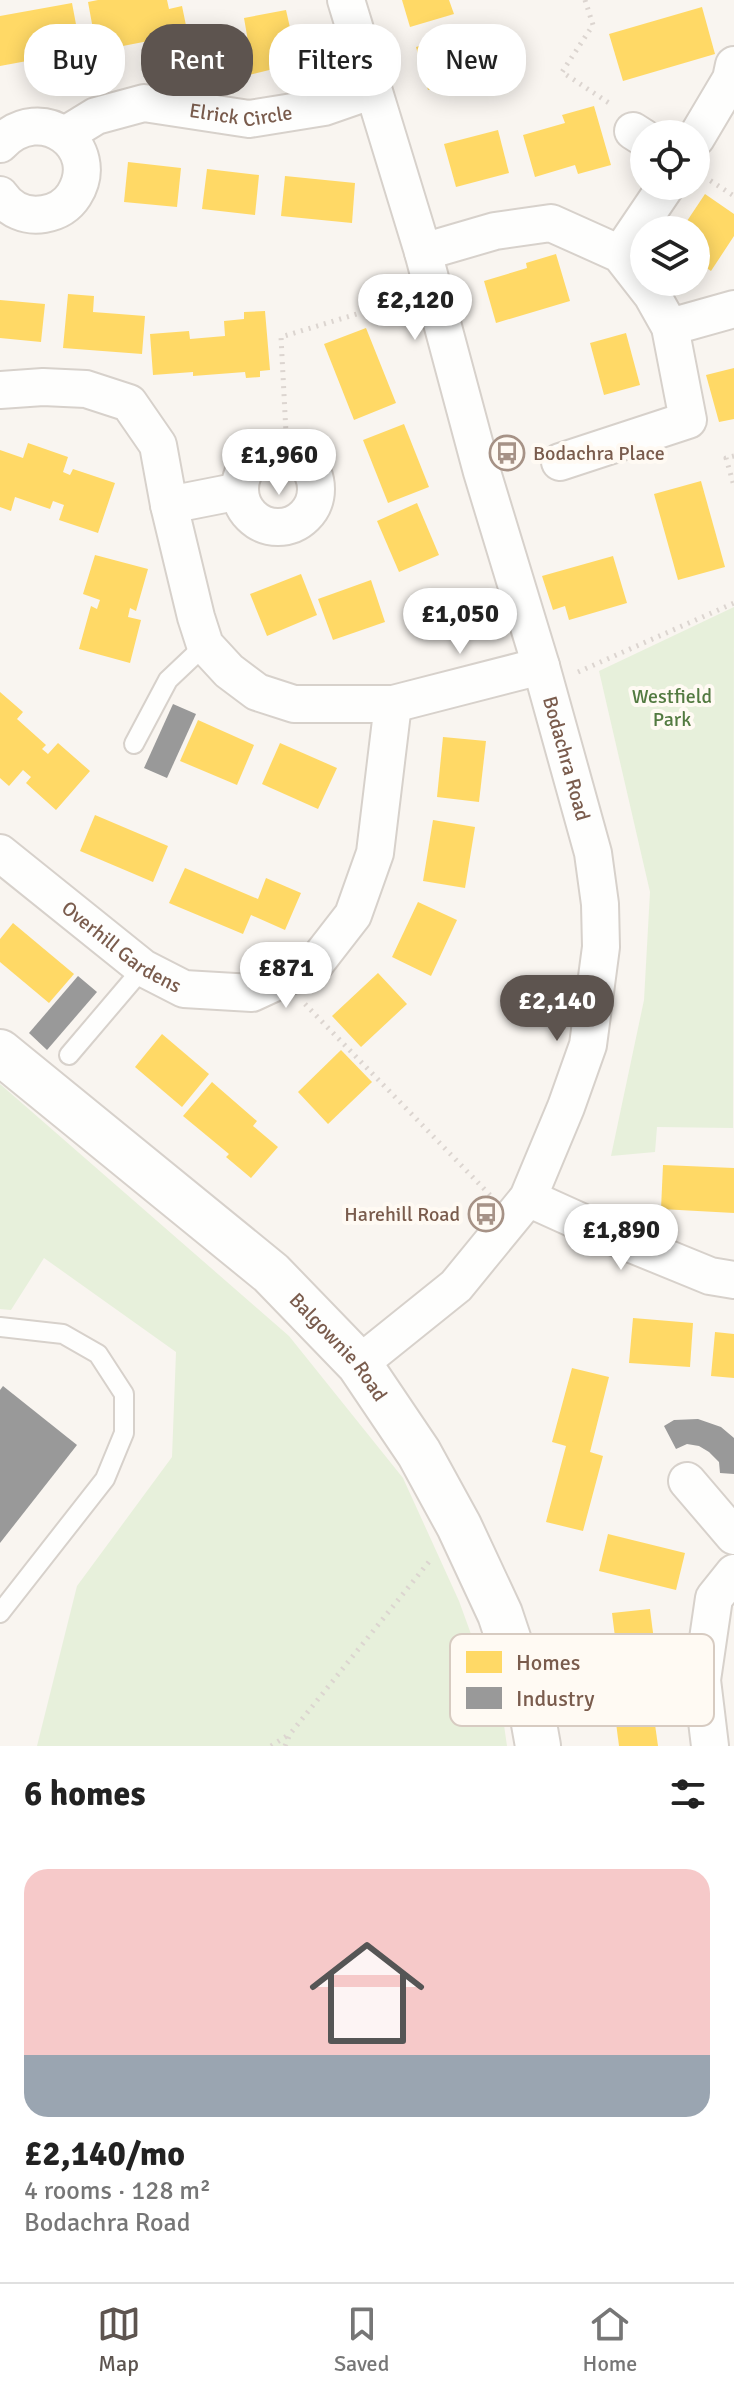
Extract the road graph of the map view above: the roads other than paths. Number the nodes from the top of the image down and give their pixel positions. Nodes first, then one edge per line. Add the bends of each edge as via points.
1 (346, 0) edge
2 (353, 24) edge
3 (734, 65) edge
4 (356, 96) edge
5 (375, 96) edge
6 (707, 120) edge
7 (65, 135) junction
8 (0, 144) edge
9 (0, 195) edge
10 (657, 200) edge
11 (423, 252) junction
12 (620, 254) junction
13 (734, 309) edge
14 (670, 327) junction
15 (0, 390) edge
16 (560, 462) dead end
17 (240, 491) junction
18 (169, 505) junction
19 (205, 645) junction
20 (541, 666) junction
21 (393, 704) junction
22 (134, 744) dead end
23 (0, 853) edge
24 (143, 968) junction
25 (0, 1052) edge
26 (69, 1055) dead end
27 (520, 1208) junction
28 (734, 1280) edge
29 (0, 1327) edge
30 (359, 1364) junction
31 (687, 1481) dead end
32 (734, 1536) edge
33 (734, 1573) edge
34 (0, 1613) edge
35 (507, 1634) edge
36 (709, 1634) edge
37 (534, 1726) edge
38 (708, 1726) edge
39 (538, 1746) edge
40 (710, 1746) edge

1 - 2 street, Bodachra Road
3 - 6 street
4 - 7 street, Elrick Circle via 324,107 249,119 144,103 96,116
5 - 11 street, Bodachra Road
7 - 8 street via 30,126
7 - 9 street via 81,167 70,201 37,215 14,209
10 - 12 street
11 - 12 street via 495,231 551,223
11 - 20 street, Bodachra Road
12 - 14 street
13 - 14 street
14 - 16 street via 688,420
15 - 18 street via 86,389 129,403 158,445
17 - 17 street via 249,464 273,451 300,457 316,480 312,508 291,526 262,524 243,505
17 - 18 street
18 - 19 street
19 - 21 street via 257,692 294,704
19 - 22 lane via 168,680
20 - 21 street
20 - 27 street, Bodachra Road via 593,853 601,947 588,1045
21 - 24 street, Overhill Gardens via 375,853 353,915 315,964 252,993 184,989
23 - 24 street, Overhill Gardens
24 - 26 lane
25 - 30 street, Balgownie Road via 271,1273
27 - 28 street
27 - 30 street, Bodachra Road via 456,1286
29 - 34 lane via 63,1334 98,1354 124,1394 124,1433 105,1479
30 - 35 street, Balgownie Road via 419,1453 459,1526
31 - 32 street
33 - 36 street via 714,1598
37 - 39 street, Balgownie Road
38 - 40 street

